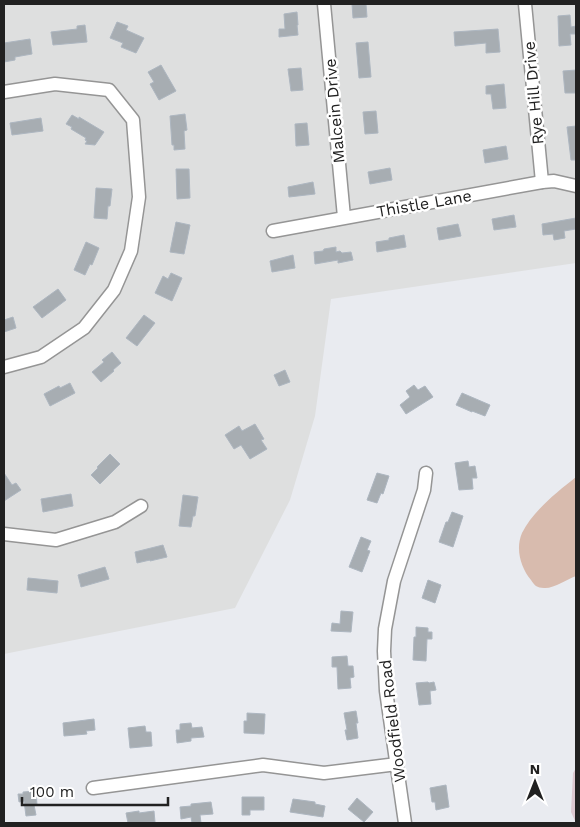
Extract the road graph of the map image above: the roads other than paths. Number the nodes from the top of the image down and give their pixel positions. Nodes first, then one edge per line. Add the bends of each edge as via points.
1 (324, 4) edge
2 (525, 4) edge
3 (4, 92) edge
4 (542, 182) junction
5 (576, 186) edge
6 (344, 217) junction
7 (273, 231) dead end
8 (4, 367) edge
9 (426, 473) dead end
10 (141, 506) dead end
11 (4, 534) edge
12 (397, 764) junction
13 (93, 788) dead end
14 (405, 823) edge

1 - 6 street, Malcein Drive
2 - 4 street, Rye Hill Drive
3 - 8 street via 55,84 109,90 133,120 139,197 131,250 114,290 84,328 42,357
4 - 5 street, Thistle Lane
4 - 6 street, Thistle Lane
6 - 7 street, Thistle Lane
9 - 12 street, Woodfield Road via 424,490 394,582 385,629 384,672
10 - 11 street via 116,522 56,540
12 - 13 street via 324,773 263,764
12 - 14 street, Woodfield Road

